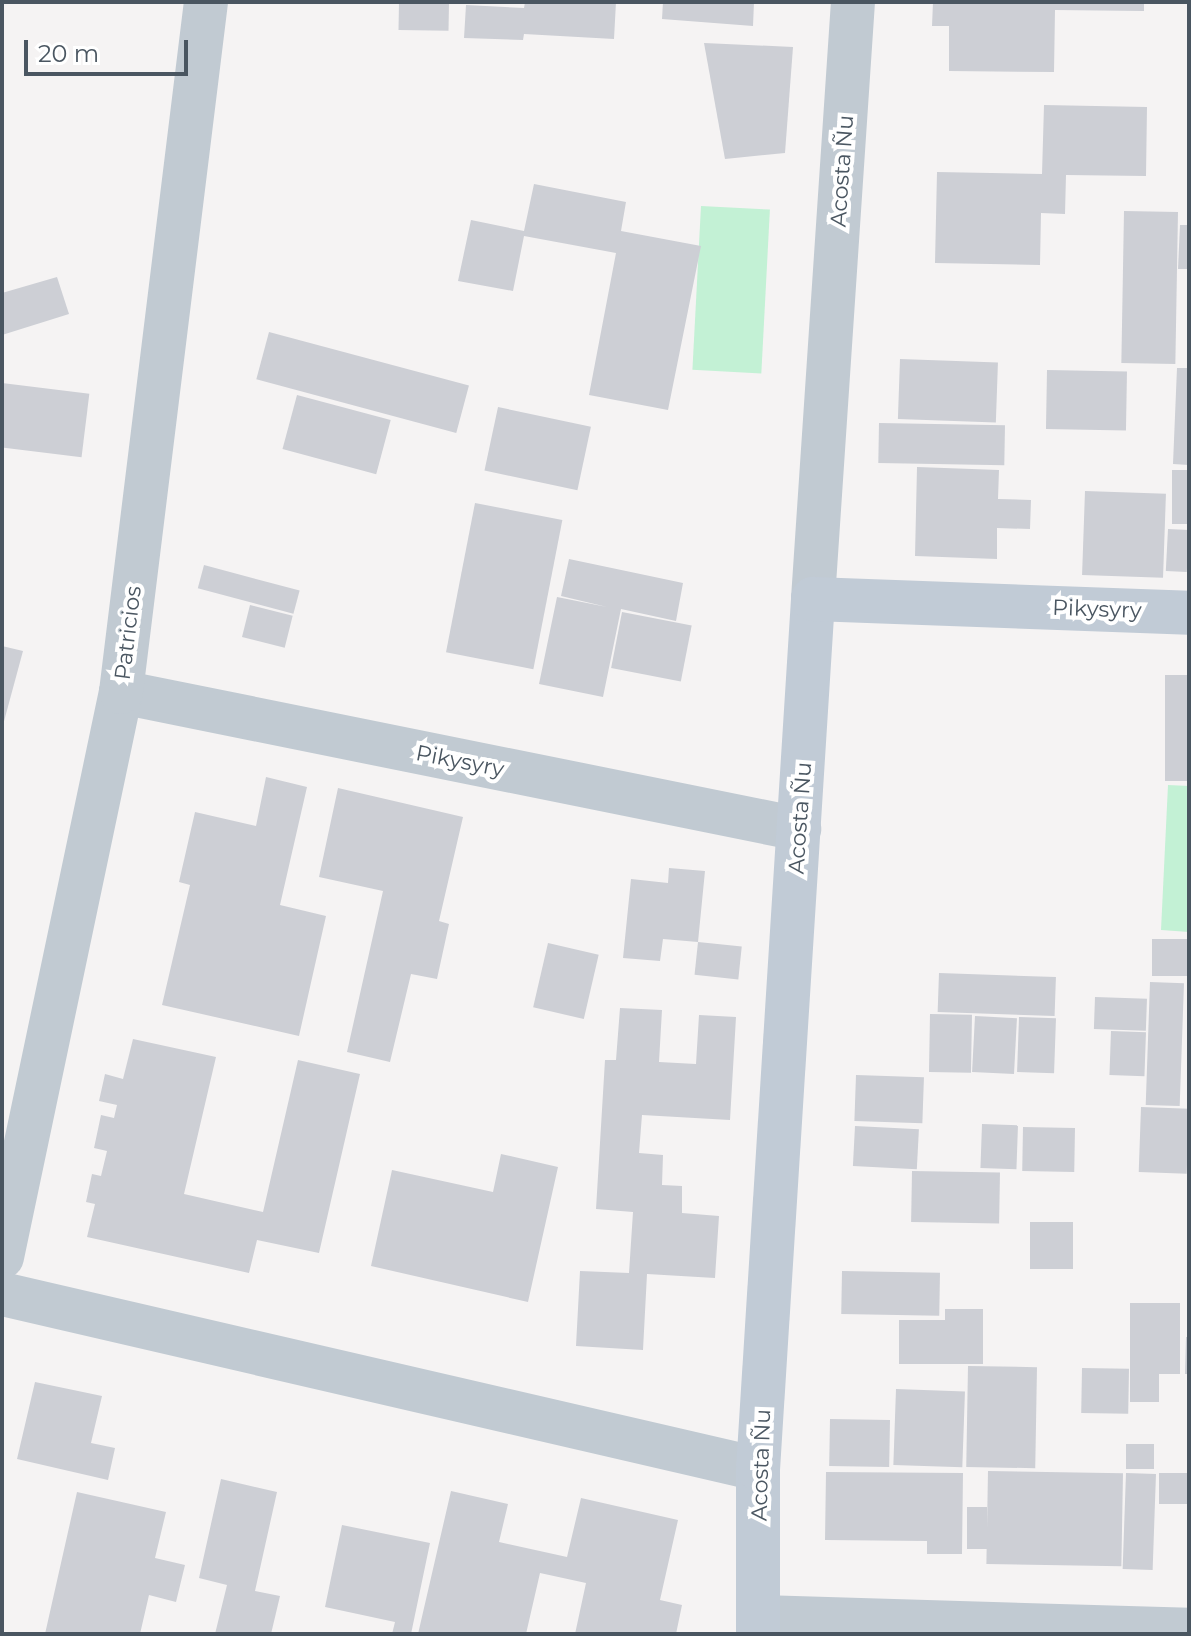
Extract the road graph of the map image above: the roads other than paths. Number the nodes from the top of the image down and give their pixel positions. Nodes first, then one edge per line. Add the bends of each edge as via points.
1 (206, 2) edge
2 (853, 2) edge
3 (813, 599) junction
4 (1189, 613) edge
5 (121, 692) junction
6 (799, 829) junction
7 (2, 1257) edge
8 (2, 1294) edge
9 (758, 1469) junction
10 (758, 1626) edge
11 (1189, 1630) edge

1 - 5 street, Patricios
2 - 3 street, Acosta Ñu
3 - 4 street, Pikysyry
3 - 6 street, Acosta Ñu
5 - 6 street, Pikysyry
5 - 7 street, Patricios
6 - 9 street, Acosta Ñu
8 - 9 street
9 - 10 street, Acosta Ñu
10 - 11 street

